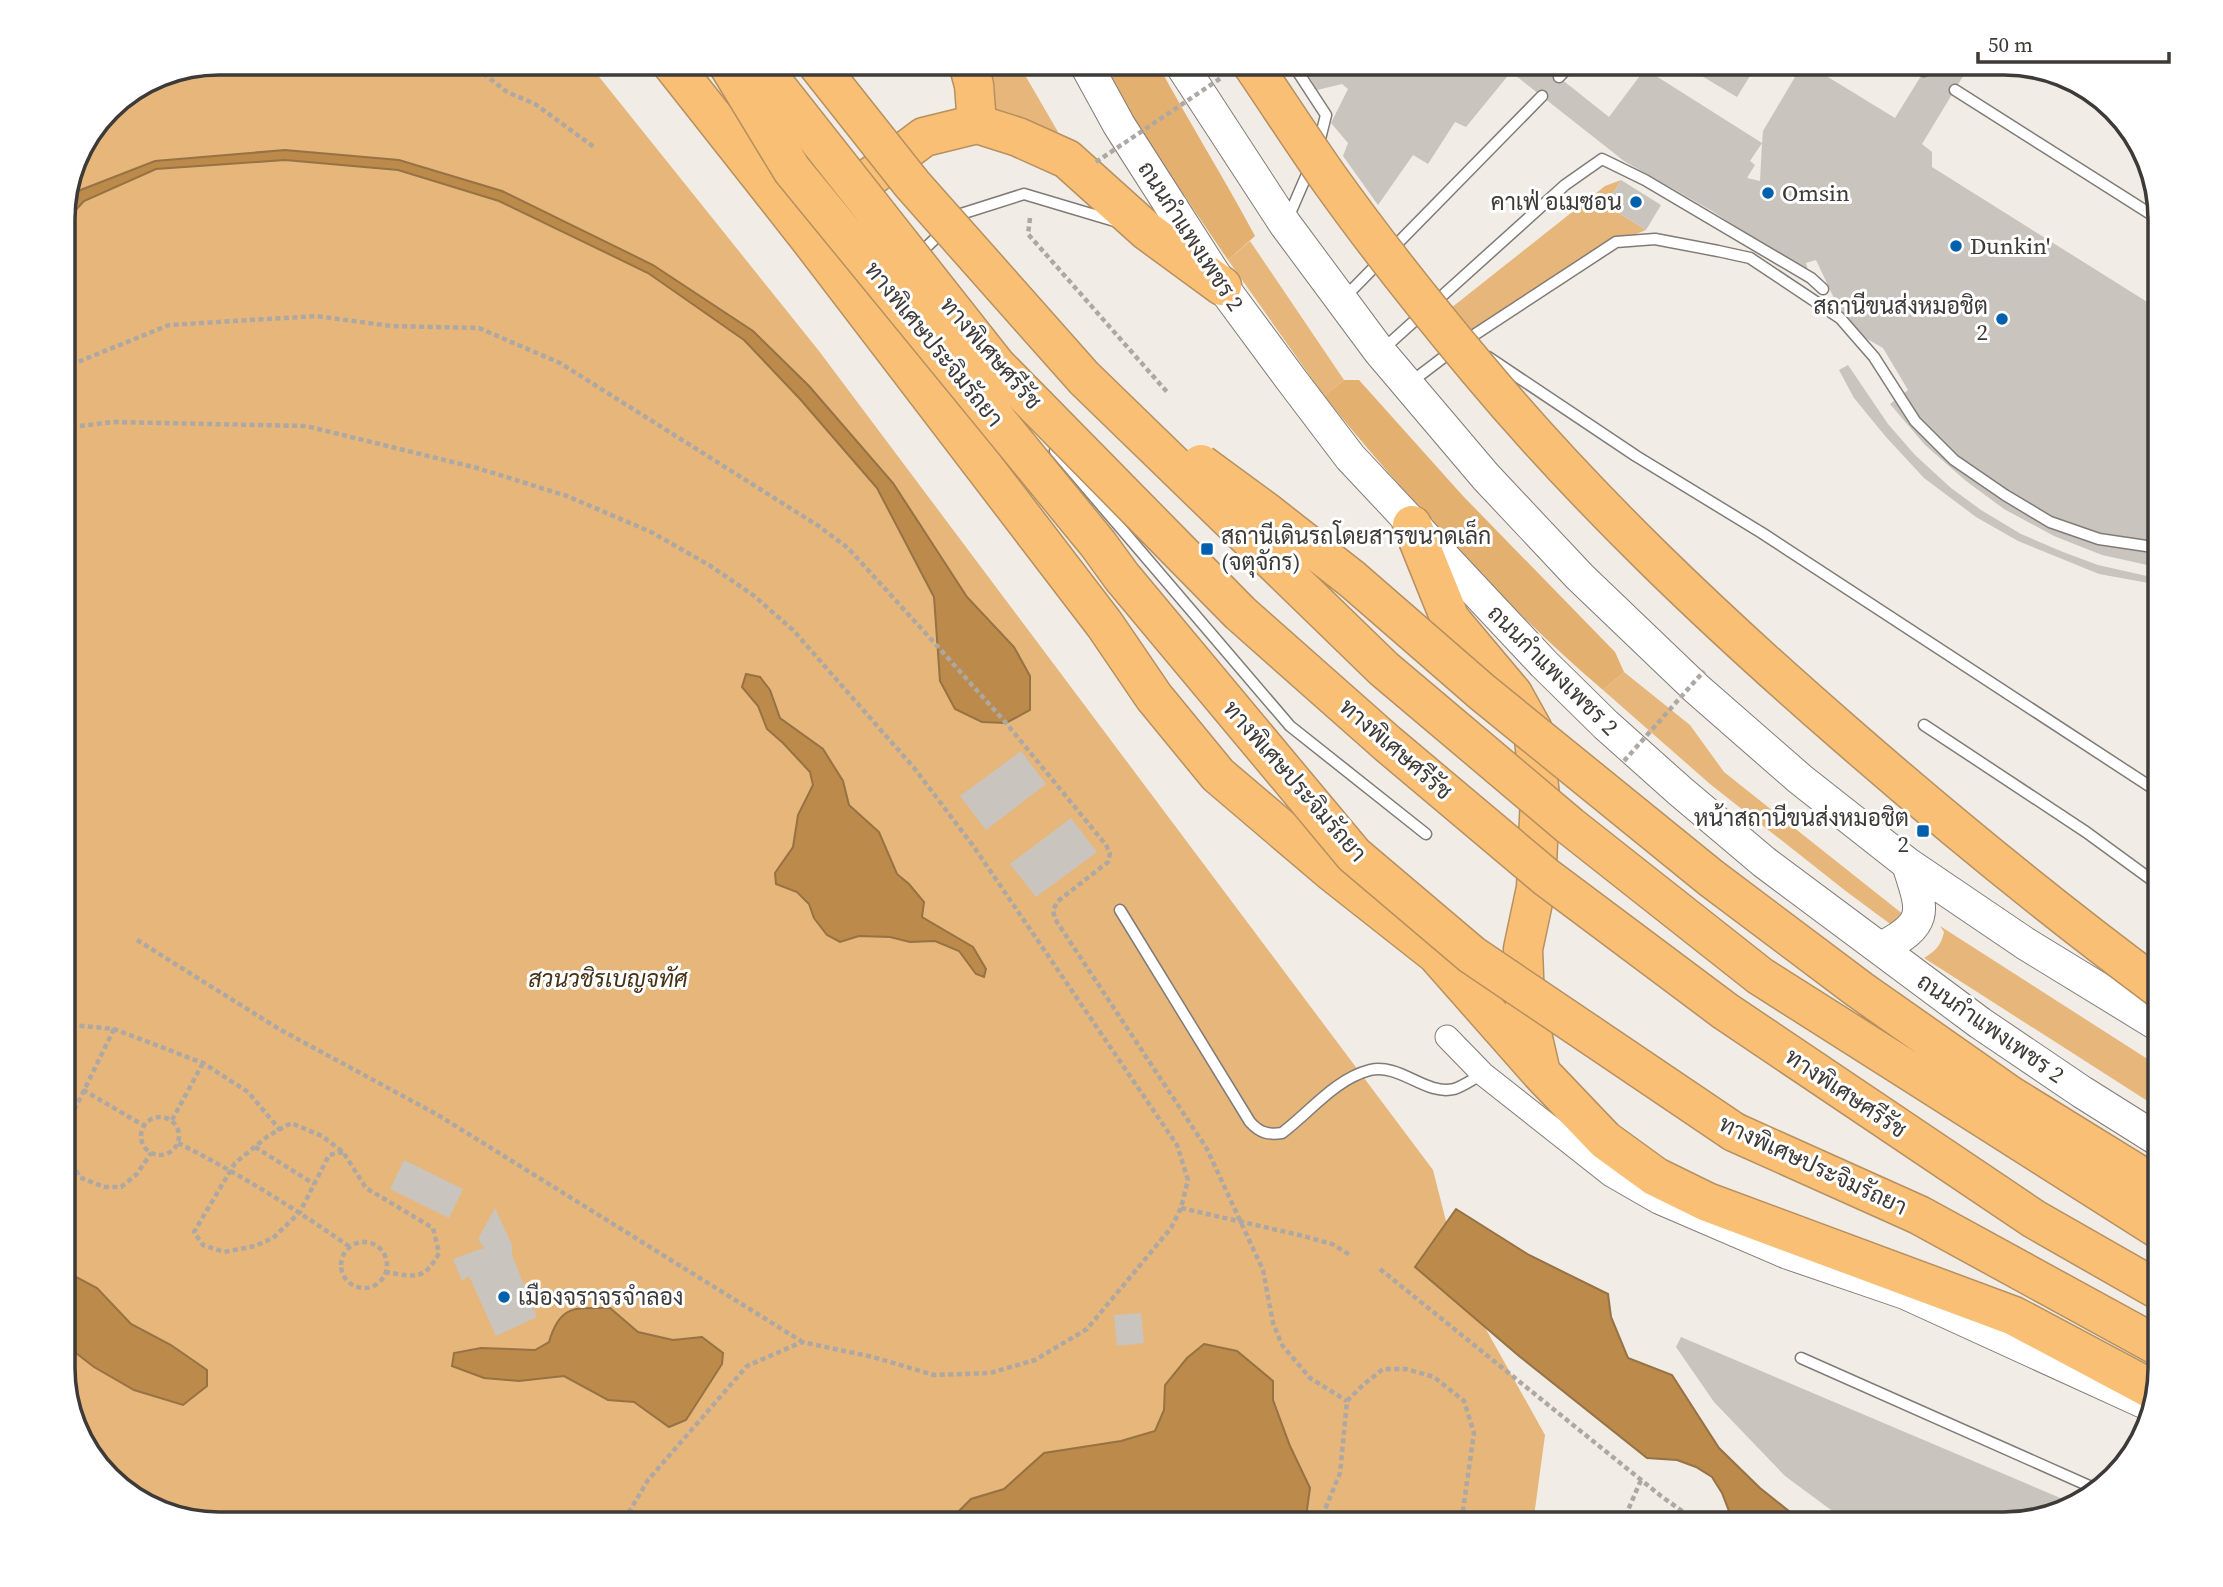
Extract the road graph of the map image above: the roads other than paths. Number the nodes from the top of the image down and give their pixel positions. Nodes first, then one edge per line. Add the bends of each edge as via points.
1 (680, 75) edge
2 (734, 75) edge
3 (767, 75) edge
4 (826, 75) edge
5 (971, 75) edge
6 (1092, 75) edge
7 (1188, 75) edge
8 (1240, 75) edge
9 (1300, 75) edge
10 (1955, 90) dead end
11 (1542, 96) dead end
12 (977, 124) junction
13 (2148, 212) edge
14 (1285, 223) junction
15 (1147, 231) junction
16 (809, 238) junction
17 (898, 273) dead end
18 (1222, 286) junction
19 (1823, 289) dead end
20 (865, 292) junction
21 (1341, 301) junction
22 (1465, 341) junction
23 (1380, 352) junction
24 (1084, 378) junction
25 (1407, 385) junction
26 (1019, 404) dead end
27 (1044, 436) dead end
28 (1412, 525) junction
29 (2148, 546) edge
30 (1924, 725) dead end
31 (2148, 785) edge
32 (1426, 834) dead end
33 (1908, 864) junction
34 (2148, 877) edge
35 (1120, 910) dead end
36 (1881, 948) junction
37 (2148, 980) edge
38 (2148, 1019) edge
39 (1447, 1037) dead end
40 (1483, 1073) junction
41 (1541, 1073) junction
42 (2148, 1133) edge
43 (2148, 1181) edge
44 (2148, 1222) edge
45 (2148, 1284) edge
46 (2148, 1340) edge
47 (1801, 1358) dead end
48 (2147, 1387) edge
49 (2142, 1406) edge
50 (2087, 1485) edge

1 - 16 highway
2 - 46 highway, ทางพิเศษประจิมรัถยา, bridge via 792,170 1354,855 1472,955 1734,1132 1919,1215
3 - 45 highway, ทางพิเศษศรีรัช, bridge via 996,365 1240,613 1378,735 1546,877 1725,1011 2034,1219
4 - 24 highway, bridge via 912,184
5 - 12 highway
6 - 18 main road, ถนนกำแพงเพชร 2
7 - 14 main road
8 - 37 highway, bridge via 1329,178 1479,370 1665,571 1907,787
9 - 14 lane via 1326,115 1316,156
10 - 13 lane
11 - 21 lane
12 - 15 highway via 1067,159
12 - 16 highway via 924,137 829,208
14 - 21 main road
15 - 18 highway
15 - 26 lane via 1024,194 961,214 909,264
16 - 20 highway
17 - 20 lane
18 - 28 main road, ถนนกำแพงเพชร 2 via 1350,457
19 - 23 lane via 1657,187 1602,159 1565,185
20 - 41 highway via 1154,697 1217,775 1436,954
21 - 23 main road
22 - 25 lane
22 - 29 lane via 1616,242 1655,239 1750,258 1840,318 1874,357 1914,421 1954,460 2050,522 2099,539
22 - 31 lane
23 - 25 main road
24 - 43 highway, bridge via 1352,579 1710,878 2011,1096
24 - 44 highway, bridge via 1384,669 1570,826 1760,975
25 - 33 main road via 1571,567 1697,689 1800,779
27 - 32 lane via 1290,726
28 - 36 main road, ถนนกำแพงเพชร 2 via 1615,734 1765,862
28 - 41 highway via 1450,619 1513,694 1533,730 1541,796 1536,888 1523,949 1525,1003
30 - 34 lane
33 - 36 main road via 1920,904 1918,918 1902,937
33 - 38 main road via 2025,944
35 - 40 lane via 1250,1122 1269,1135 1282,1133 1345,1081 1371,1070 1388,1070 1427,1086 1452,1089
36 - 42 main road, ถนนกำแพงเพชร 2 via 1980,1023
39 - 40 street
40 - 49 street via 1611,1175 1658,1202 1786,1257 1903,1297
41 - 48 highway via 1605,1140 1656,1177 1707,1202 2014,1316
47 - 50 lane

